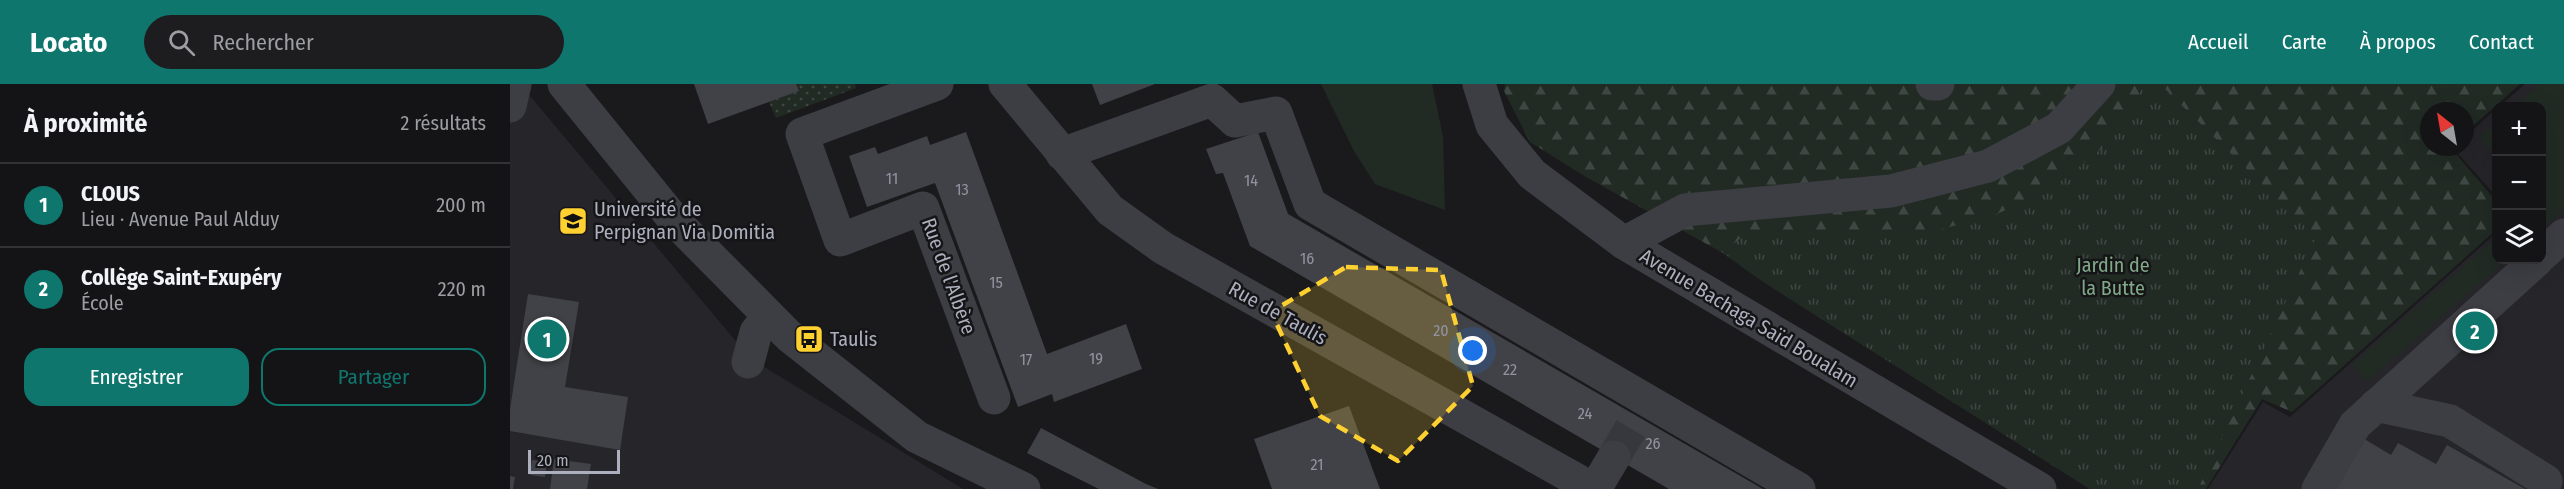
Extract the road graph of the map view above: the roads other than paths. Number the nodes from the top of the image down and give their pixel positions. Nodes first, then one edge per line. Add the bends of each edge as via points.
1 (515, 84) edge
2 (564, 84) edge
3 (937, 84) edge
4 (1005, 84) edge
5 (1479, 84) edge
6 (1932, 84) edge
7 (1938, 84) edge
8 (2098, 84) edge
9 (510, 106) edge
10 (1062, 154) junction
11 (2564, 235) edge
12 (1624, 243) junction
13 (2546, 251) edge
14 (2533, 264) edge
15 (769, 316) junction
16 (748, 362) dead end
17 (994, 398) dead end
18 (2376, 405) junction
19 (1614, 457) tunnel mouth
20 (2546, 481) dead end
21 (1024, 489) edge
22 (1594, 489) edge
23 (1798, 489) edge
24 (2040, 489) edge
25 (2318, 489) edge

1 - 9 street
2 - 15 street via 675,221
3 - 17 street, Rue de l'Albère via 802,134 840,240 923,208
4 - 10 street, Rue de Taulis
5 - 12 street via 1492,125 1532,174
6 - 7 street
8 - 12 street, Avenue Bachaga Saïd Boualam via 2059,128 1988,166 1891,191 1685,210
10 - 22 street, Rue de Taulis via 1110,210 1163,248
10 - 23 street via 1212,100 1235,121 1276,113 1310,204 1642,408
11 - 13 street
12 - 24 street, Avenue Bachaga Saïd Boualam
14 - 18 street
15 - 16 street via 756,332
15 - 21 street via 917,437
18 - 20 street via 2450,421
18 - 25 street via 2355,425
19 - 22 street

